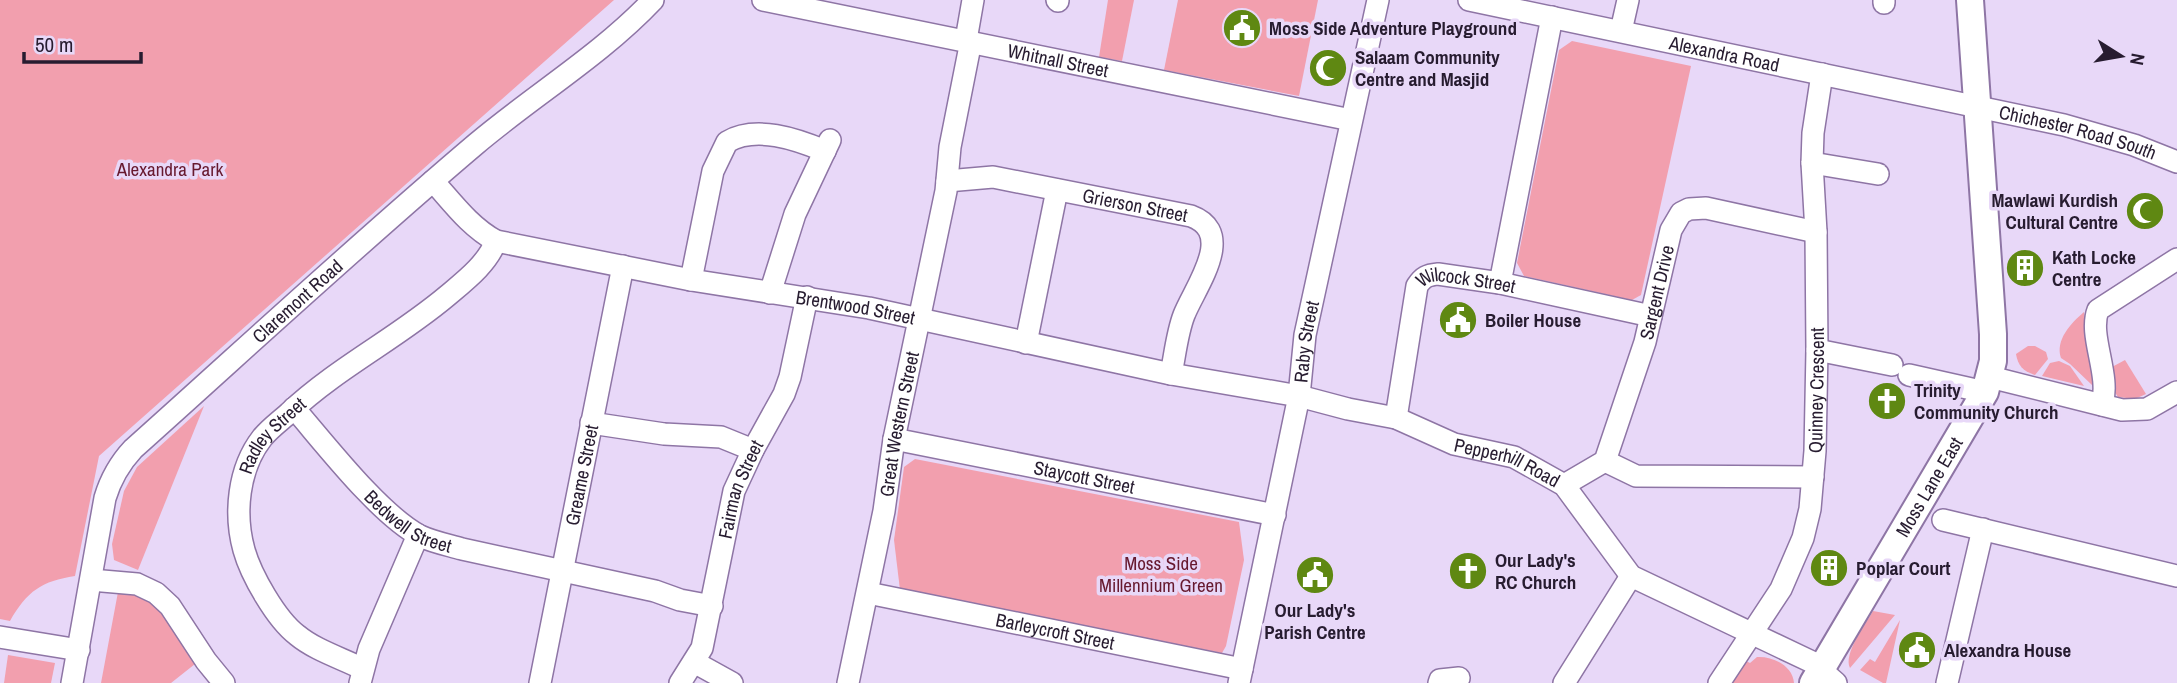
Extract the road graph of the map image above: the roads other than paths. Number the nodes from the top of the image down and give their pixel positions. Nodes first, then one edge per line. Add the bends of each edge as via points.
1 (653, 0) edge
2 (764, 0) edge
3 (973, 0) edge
4 (1378, 0) edge
5 (1469, 0) edge
6 (1628, 0) edge
7 (1970, 0) edge
8 (1552, 17) junction
9 (1621, 32) junction
10 (968, 41) junction
11 (1822, 74) junction
12 (1978, 108) junction
13 (1352, 120) junction
14 (2177, 162) edge
15 (1812, 163) junction
16 (1878, 174) dead end
17 (433, 181) junction
18 (947, 181) junction
19 (1057, 190) junction
20 (1816, 232) junction
21 (496, 241) junction
22 (2177, 259) edge
23 (623, 266) junction
24 (691, 280) junction
25 (1500, 283) junction
26 (771, 293) junction
27 (807, 298) junction
28 (1651, 316) junction
29 (919, 320) junction
30 (1026, 343) junction
31 (1817, 350) junction
32 (1171, 374) junction
33 (1988, 384) junction
34 (2177, 393) edge
35 (1299, 396) junction
36 (2102, 405) junction
37 (294, 408) junction
38 (1396, 418) junction
39 (591, 423) junction
40 (894, 439) junction
41 (753, 450) junction
42 (1605, 461) junction
43 (1813, 477) junction
44 (1564, 485) junction
45 (1275, 516) junction
46 (1943, 520) dead end
47 (1983, 529) junction
48 (418, 535) junction
49 (561, 571) junction
50 (1631, 576) junction
51 (2177, 576) edge
52 (91, 580) junction
53 (868, 593) junction
54 (712, 606) junction
55 (1754, 633) junction
56 (0, 637) edge
57 (79, 650) junction
58 (694, 662) junction
59 (362, 676) edge
60 (1241, 676) edge
61 (1823, 679) edge
62 (72, 683) edge
63 (224, 683) edge
64 (540, 683) edge
65 (680, 683) edge
66 (732, 683) edge
67 (848, 683) edge
68 (1564, 683) edge
69 (1719, 683) edge
70 (1947, 683) edge

1 - 17 street, Claremont Road
2 - 10 street, Whitnall Street
3 - 10 street, Great Western Street
4 - 13 street, Raby Street
5 - 8 street, Alexandra Road
6 - 9 street
7 - 12 main road, Moss Lane East
8 - 9 street, Alexandra Road
8 - 25 street
9 - 11 street, Alexandra Road
10 - 13 street, Whitnall Street
10 - 18 street, Great Western Street
11 - 12 street, Alexandra Road
11 - 15 street, Quinney Crescent
12 - 14 street, Chichester Road South via 2064,125
12 - 33 main road, Moss Lane East via 1993,334
13 - 35 street, Raby Street via 1305,335
15 - 16 street
15 - 20 street, Quinney Crescent
17 - 21 street, Brentwood Street via 470,222
17 - 52 street, Claremont Road via 118,465 105,498
18 - 19 street, Grierson Street via 993,177
18 - 29 street, Great Western Street
19 - 30 street
19 - 32 street, Grierson Street via 1191,216 1205,224 1212,238 1212,253 1183,317
20 - 28 street, Sargent Drive via 1706,208 1681,213 1671,230
20 - 31 street, Quinney Crescent
21 - 23 street, Brentwood Street
21 - 37 street, Radley Street via 480,267 436,306 336,372
22 - 36 street via 2098,310 2105,387
23 - 24 street, Brentwood Street
23 - 39 street, Greame Street
24 - 26 street, Brentwood Street
24 - 26 street via 713,171 727,142 757,134 827,146 795,214
25 - 28 street, Wilcock Street
25 - 38 street, Wilcock Street via 1438,274 1422,279 1417,286
26 - 27 street, Brentwood Street
27 - 29 street, Brentwood Street
27 - 41 street, Fairman Street via 784,394
28 - 42 street, Sargent Drive
29 - 30 street, Brentwood Street
29 - 40 street, Great Western Street
30 - 32 street, Brentwood Street
31 - 33 street
31 - 43 street, Quinney Crescent
32 - 35 street, Brentwood Street
33 - 36 street
33 - 61 main road, Moss Lane East
34 - 36 street via 2140,411
35 - 38 street, Pepperhill Road
35 - 45 street, Raby Street
37 - 48 street, Bedwell Street via 366,489
37 - 59 street, Radley Street via 263,437 251,456 240,495 239,533 247,560 284,622 309,644
38 - 44 street, Pepperhill Road via 1454,444 1514,457
39 - 41 street via 721,437
39 - 49 street, Greame Street
40 - 45 street, Staycott Street
40 - 53 street, Great Western Street
41 - 54 street, Fairman Street via 734,491
42 - 43 street via 1636,476
42 - 44 street
43 - 55 street, Quinney Crescent via 1794,564
44 - 50 street, Pepperhill Road
45 - 60 street, Raby Street
46 - 47 street
47 - 51 street
47 - 70 street
48 - 49 street, Bedwell Street
48 - 59 street
49 - 54 street, Bedwell Street
49 - 64 street, Greame Street
50 - 55 street, Pepperhill Road
50 - 68 street
52 - 57 street, Claremont Road
52 - 63 street via 137,584 156,593
53 - 60 street, Barleycroft Street
53 - 67 street, Great Western Street
54 - 58 street, Fairman Street
55 - 61 street, Pepperhill Road via 1812,662
55 - 69 street, Quinney Crescent
56 - 57 street
57 - 62 street, Claremont Road
58 - 65 street, Fairman Street
58 - 66 street

